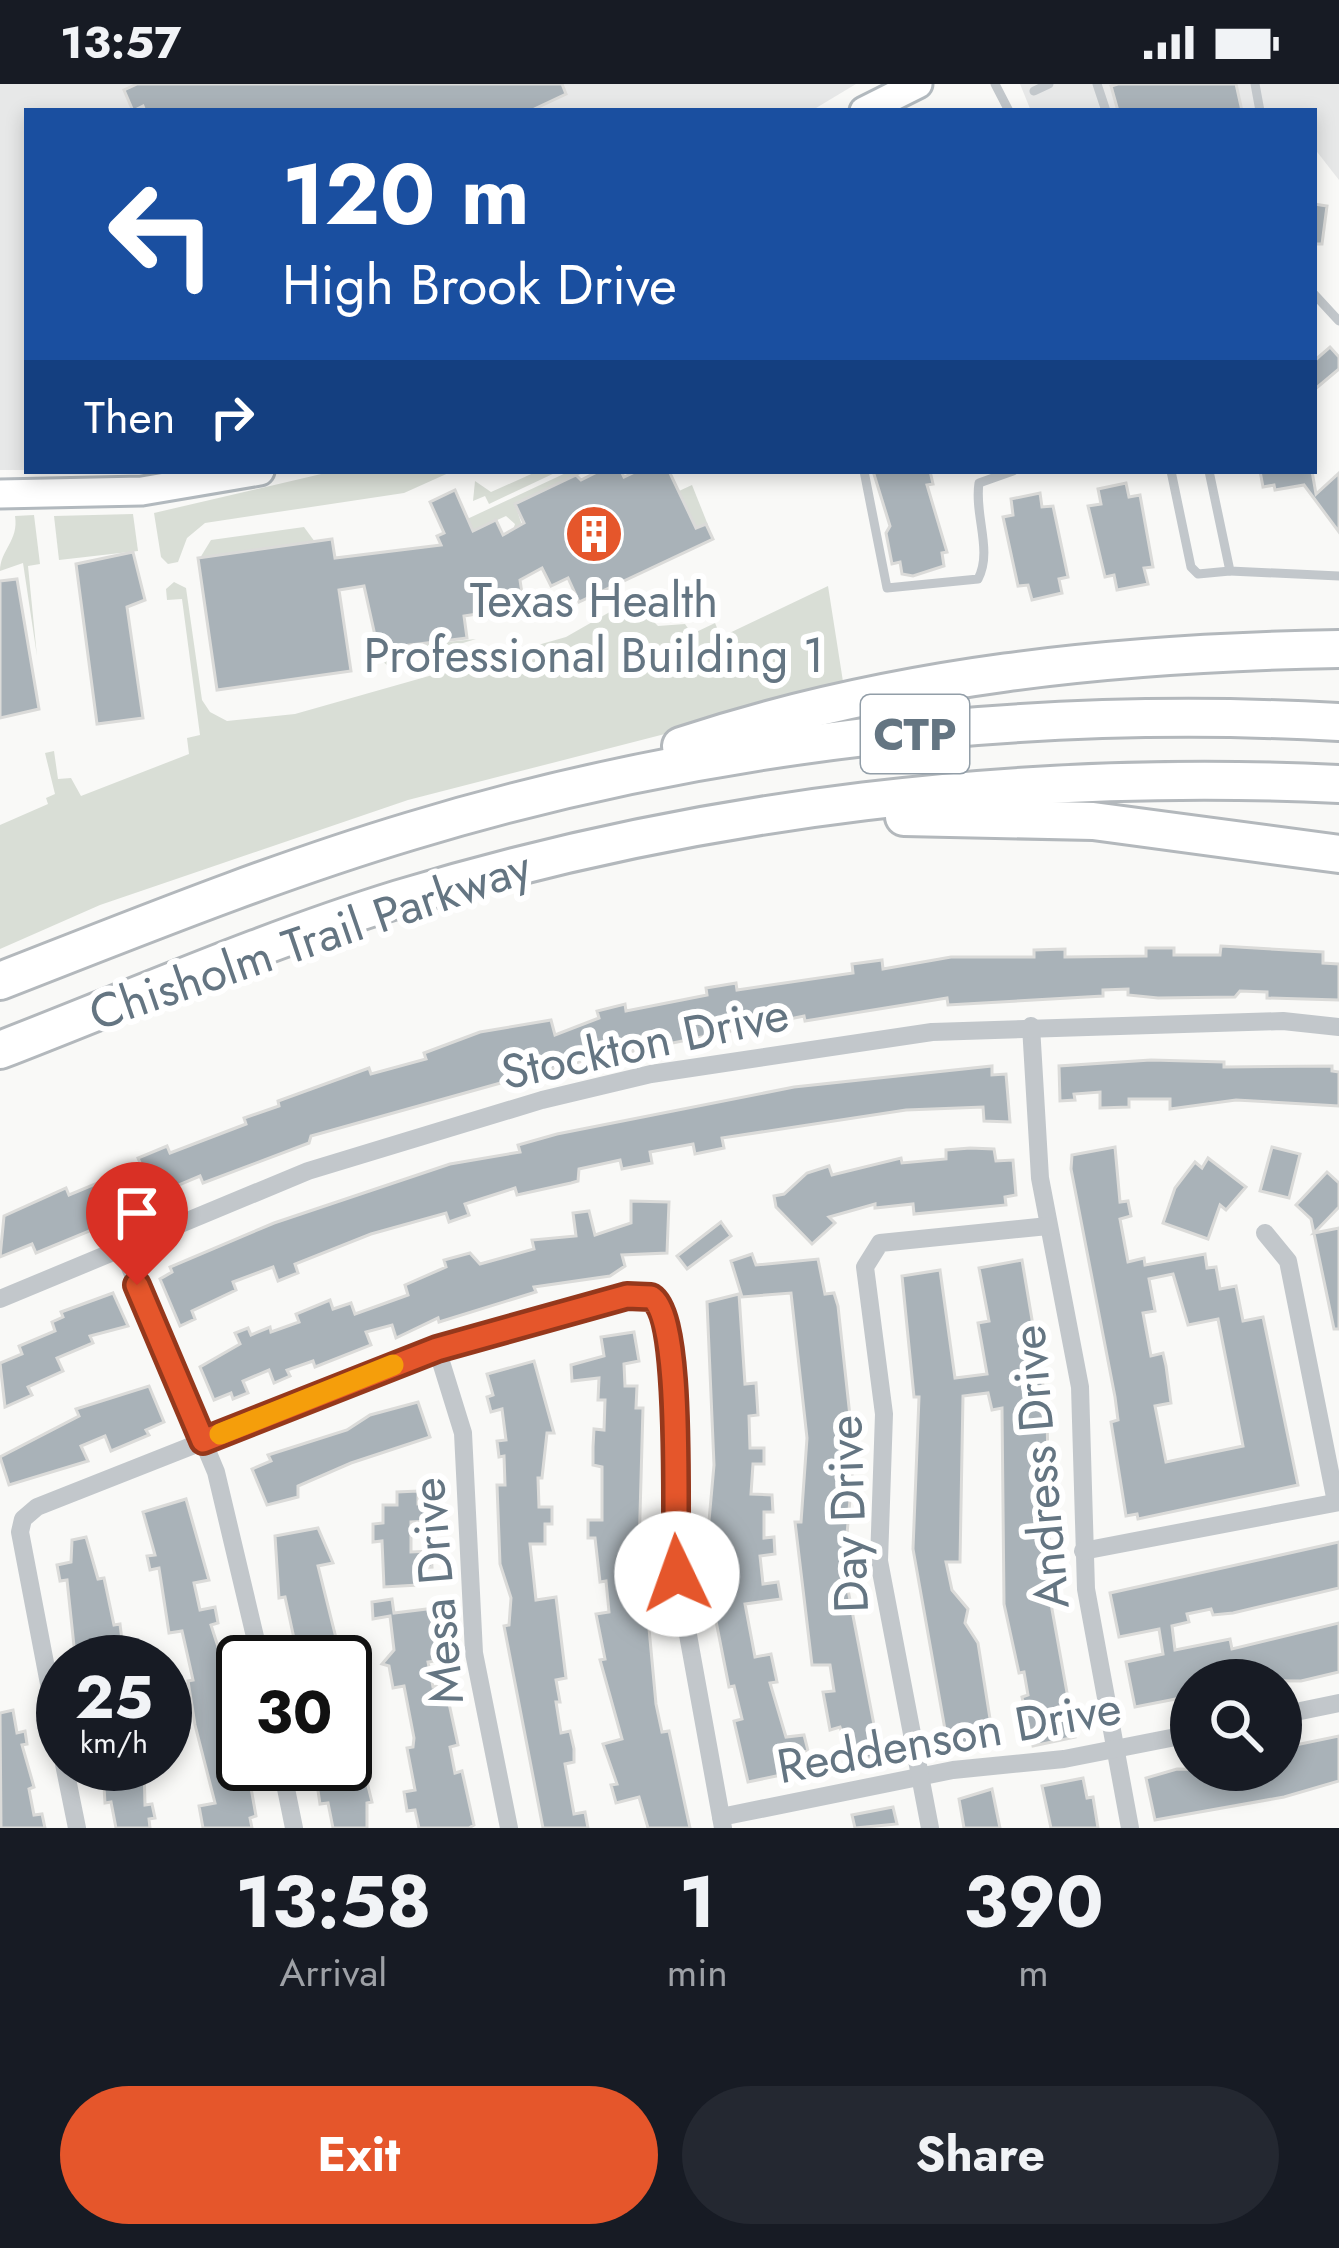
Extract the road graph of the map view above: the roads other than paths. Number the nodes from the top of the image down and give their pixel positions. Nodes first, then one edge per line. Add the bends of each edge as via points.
1 (918, 84) edge
2 (1049, 84) edge
3 (1034, 91) dead end
4 (870, 108) edge
5 (1317, 297) edge
6 (1339, 321) edge
7 (241, 474) edge
8 (865, 474) edge
9 (1004, 474) edge
10 (1173, 474) edge
11 (1210, 474) edge
12 (0, 494) edge
13 (1230, 571) junction
14 (1339, 575) edge
15 (1339, 649) edge
16 (1339, 722) edge
17 (1339, 784) edge
18 (497, 808) junction
19 (745, 818) junction
20 (1339, 854) edge
21 (0, 981) edge
22 (1031, 1026) junction
23 (1339, 1027) edge
24 (0, 1050) edge
25 (1048, 1226) junction
26 (1265, 1234) dead end
27 (121, 1246) junction
28 (0, 1299) edge
29 (437, 1349) junction
30 (203, 1441) junction
31 (1338, 1502) edge
32 (1083, 1551) junction
33 (39, 1635) edge
34 (256, 1635) edge
35 (1339, 1703) edge
36 (1302, 1711) edge
37 (1170, 1738) edge
38 (1114, 1750) junction
39 (920, 1777) junction
40 (70, 1791) edge
41 (286, 1791) edge
42 (722, 1822) edge
43 (77, 1828) edge
44 (294, 1828) edge
45 (508, 1828) edge
46 (930, 1828) edge
47 (1130, 1828) edge

1 - 4 street
2 - 3 lane
5 - 6 lane
7 - 12 street via 142,490
8 - 9 lane via 887,588 978,579 986,563 975,510 979,483
10 - 13 lane via 1191,567 1198,574
11 - 13 lane
13 - 14 lane
15 - 18 highway via 1070,662 886,690
16 - 18 highway, Chisholm Trail Parkway / CTP via 1103,720 865,739 742,755
17 - 19 highway, Chisholm Trail Parkway / CTP via 1046,783
18 - 21 highway, Chisholm Trail Parkway / CTP via 325,859
19 - 20 highway via 1094,821
19 - 24 highway, Chisholm Trail Parkway / CTP via 604,845 395,901
22 - 23 street, Stockton Drive
22 - 25 street, Andress Drive
22 - 27 street, Stockton Drive via 776,1052 542,1100 308,1171
25 - 32 street, Andress Drive via 1080,1387
25 - 39 street, Day Drive via 880,1243 865,1267 884,1414 878,1561
26 - 31 street via 1288,1262
27 - 28 street, Stockton Drive
27 - 30 street
29 - 30 street
29 - 42 street via 627,1296 651,1297 666,1312 677,1574
29 - 45 street, Mesa Drive via 463,1433 474,1653
30 - 33 street via 50,1500 23,1519
30 - 34 street
31 - 32 street
32 - 38 street, Andress Drive
35 - 36 street
37 - 38 street, Reddenson Drive
38 - 39 street, Reddenson Drive
38 - 47 street, Andress Drive
39 - 42 street, Reddenson Drive
39 - 46 street, Day Drive
40 - 43 street
41 - 44 street

